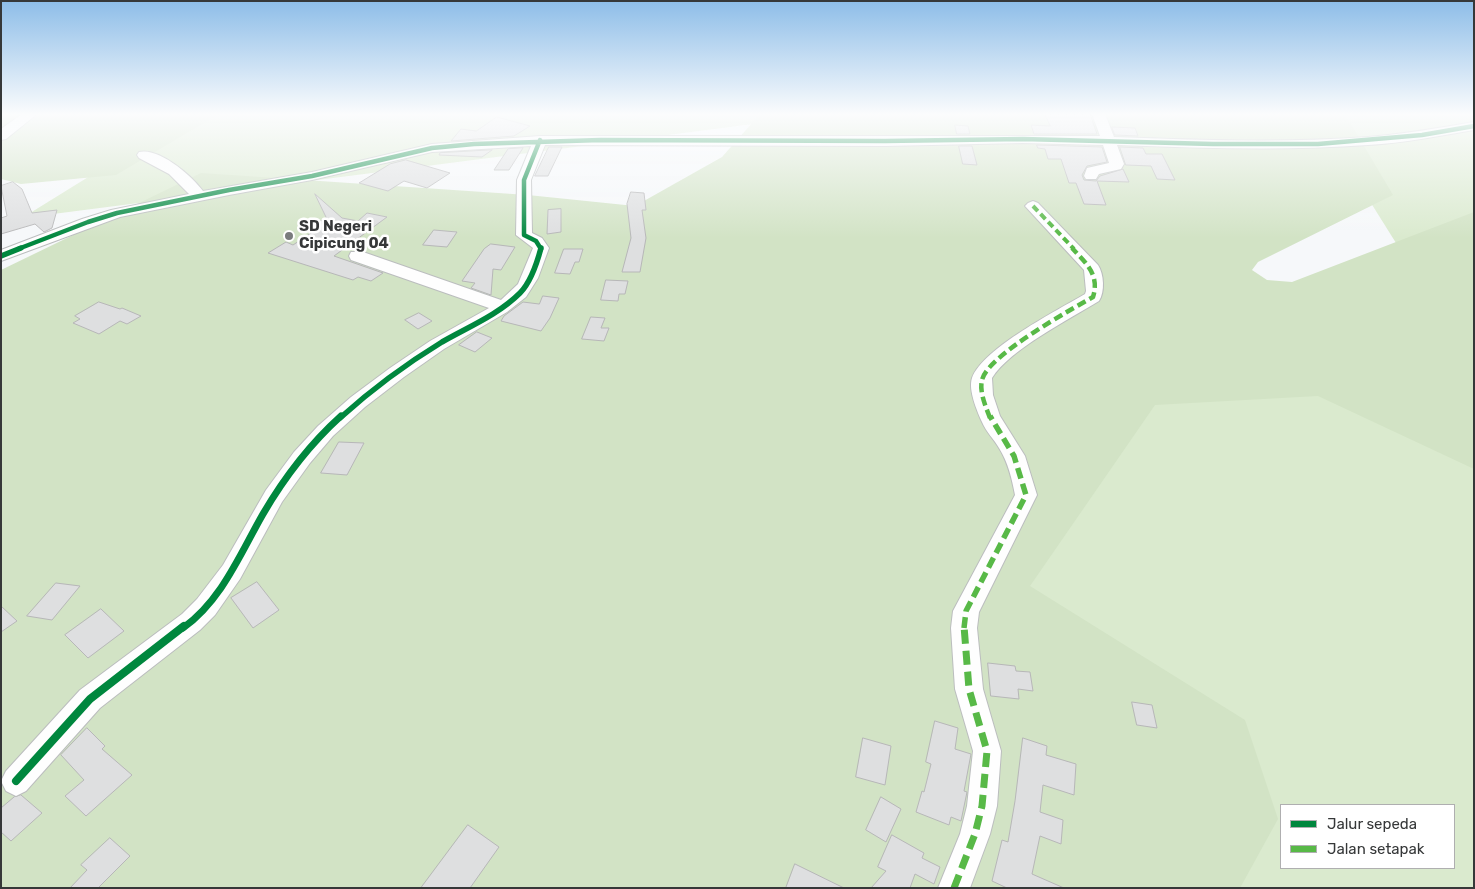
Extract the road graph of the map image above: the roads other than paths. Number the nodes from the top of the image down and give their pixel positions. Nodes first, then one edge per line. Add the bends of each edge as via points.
1 (145, 155) edge
2 (399, 155) edge
3 (534, 155) edge
4 (1114, 155) edge
5 (1091, 176) dead end
6 (199, 196) junction
7 (1033, 206) dead end
8 (1, 256) edge
9 (358, 256) dead end
10 (502, 306) junction
11 (16, 781) dead end
12 (954, 888) edge

1 - 6 street via 186,178
2 - 6 street via 297,179
3 - 10 street via 523,188 524,236 540,244 539,258 522,291
4 - 5 street via 1116,166 1096,169
6 - 8 street via 110,215
7 - 12 street via 1092,269 1095,291 1093,297 1032,334 988,367 981,379 994,424 1023,474 1026,494 966,611 964,628 969,689 987,761 975,834
9 - 10 street
10 - 11 street via 438,344 368,394 334,423 274,496 234,571 210,604 185,627 90,699

